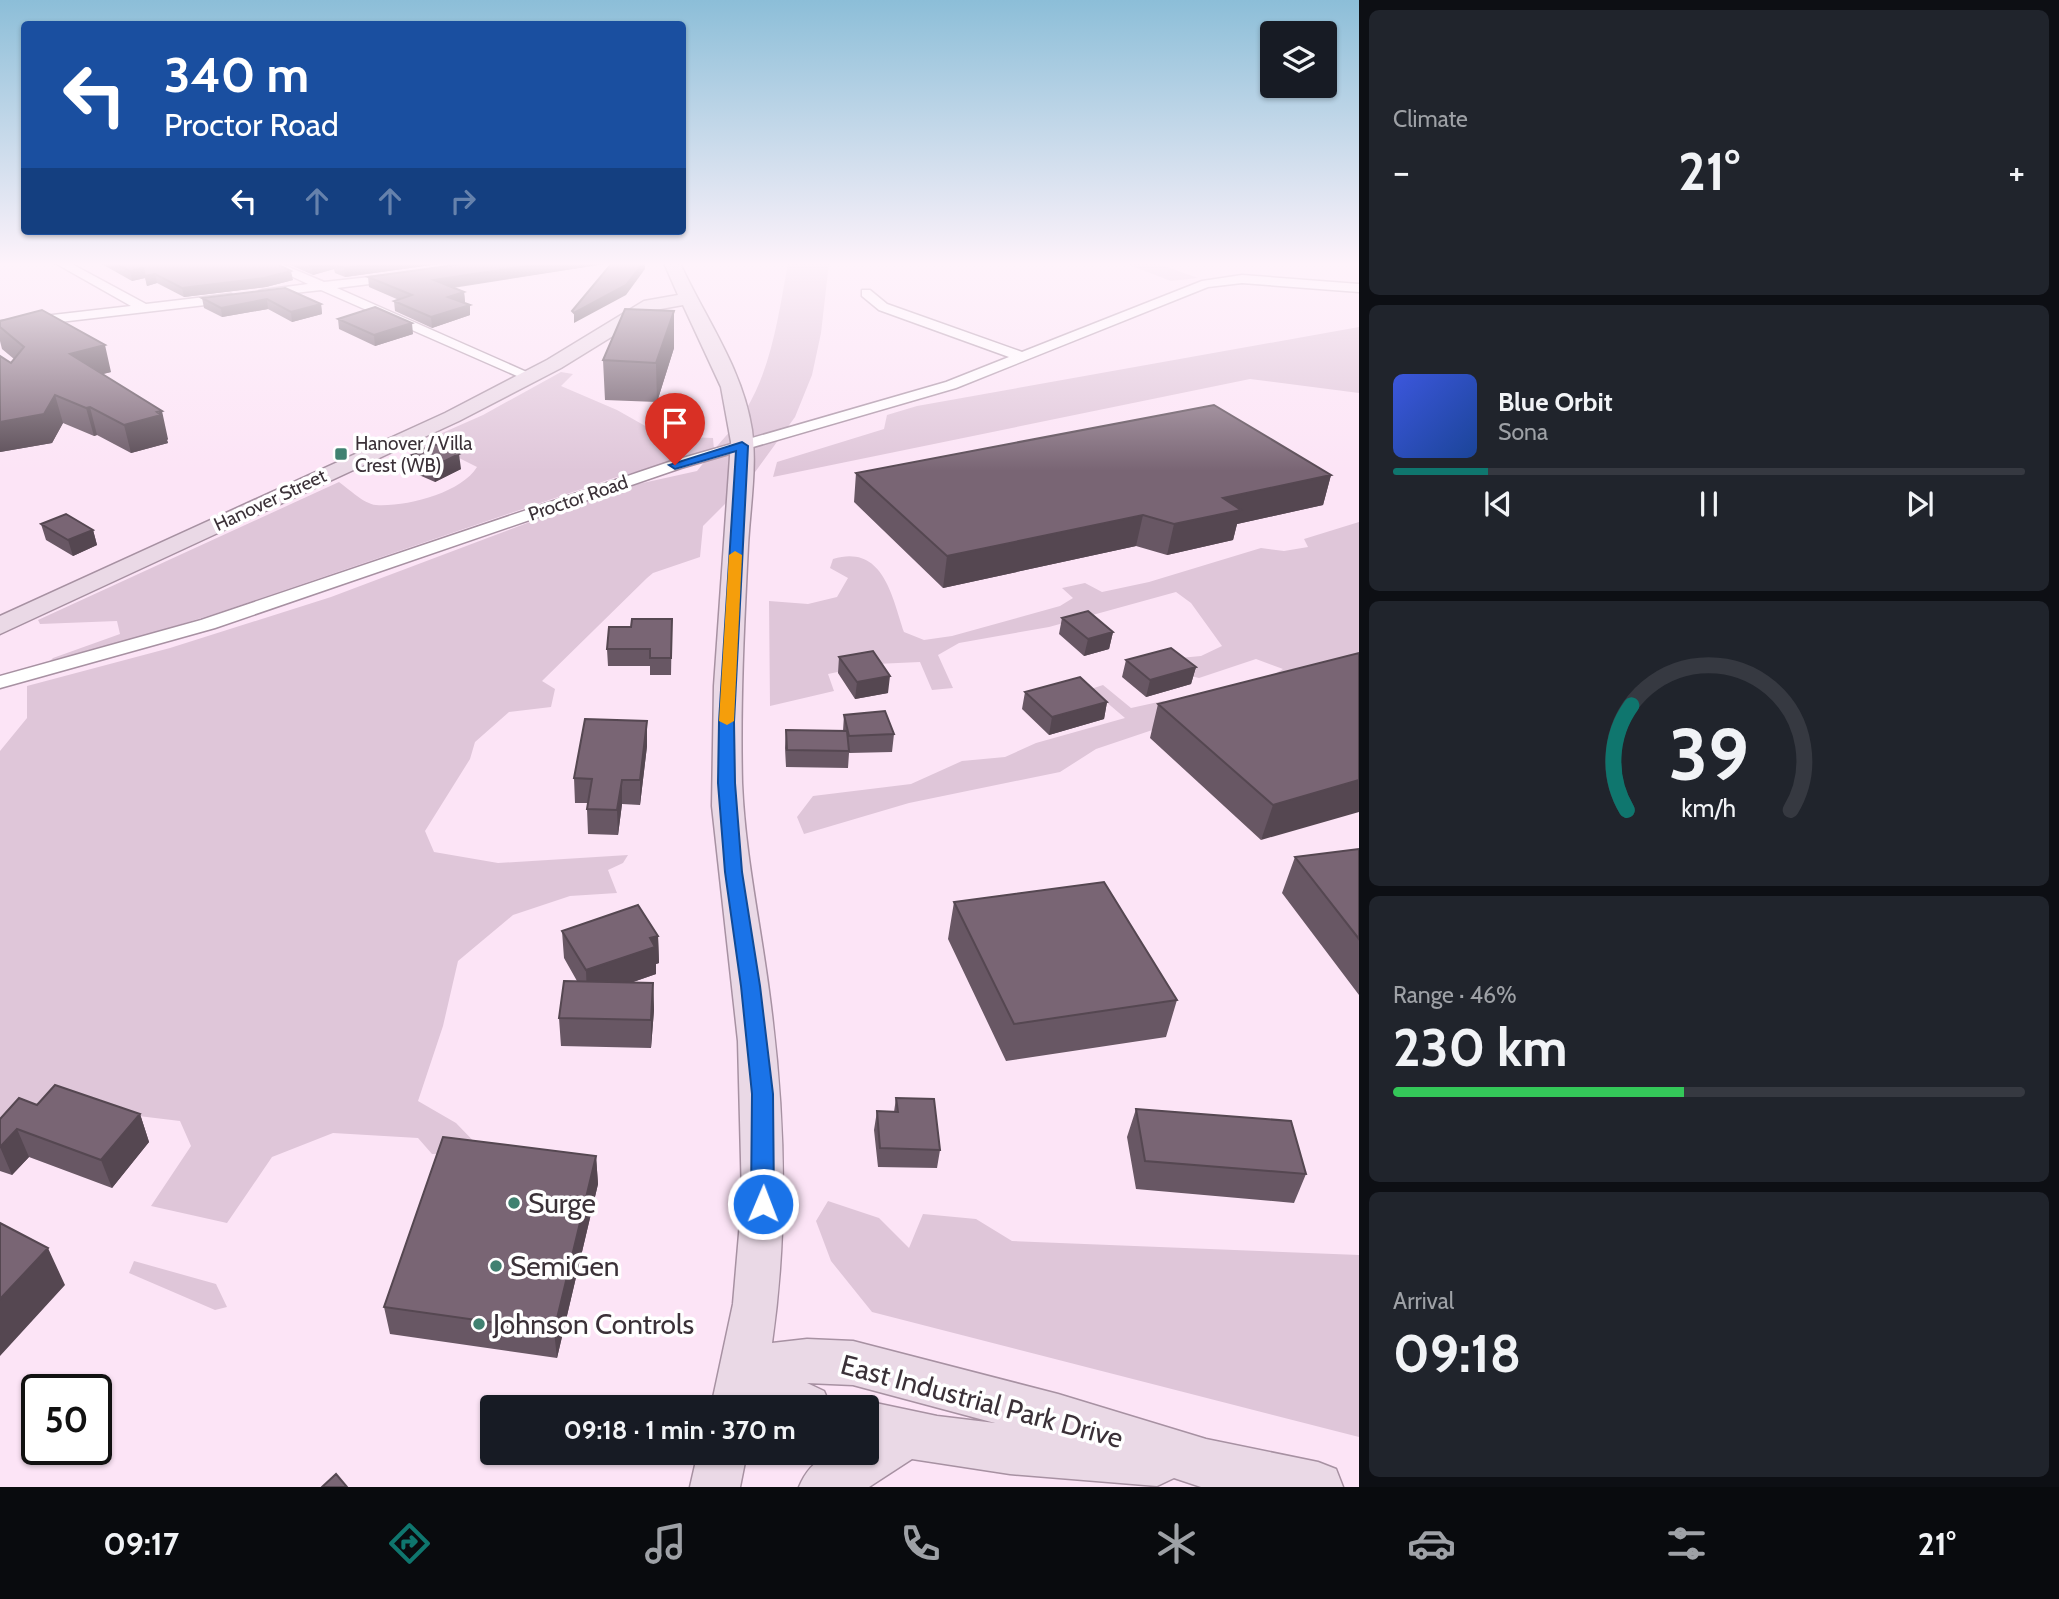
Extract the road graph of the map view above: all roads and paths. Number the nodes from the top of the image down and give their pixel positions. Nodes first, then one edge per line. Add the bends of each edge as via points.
1 (428, 332) edge
2 (604, 332) edge
3 (703, 332) edge
4 (954, 332) edge
5 (1082, 332) edge
6 (1022, 357) junction
7 (531, 377) junction
8 (742, 446) junction
9 (0, 626) edge
10 (0, 682) edge
11 (740, 1388) edge
12 (766, 1395) edge
13 (886, 1430) edge
14 (1206, 1464) junction
15 (720, 1465) edge
16 (715, 1487) edge
17 (824, 1487) edge
18 (1318, 1487) edge

1 - 7 street
2 - 7 main road, Hanover Street
3 - 8 main road via 738,414
4 - 6 street
5 - 6 street, Proctor Road
6 - 8 street, Proctor Road via 915,396
7 - 9 main road, Hanover Street
8 - 10 street, Proctor Road via 220,620
8 - 11 main road via 726,722 727,783 733,872 760,1073 764,1181 760,1274
11 - 12 main road
11 - 14 main road, East Industrial Park Drive via 807,1361 853,1363 1058,1417
13 - 14 main road, East Industrial Park Drive via 1062,1454
13 - 17 main road
14 - 18 main road, East Industrial Park Drive
15 - 16 main road

